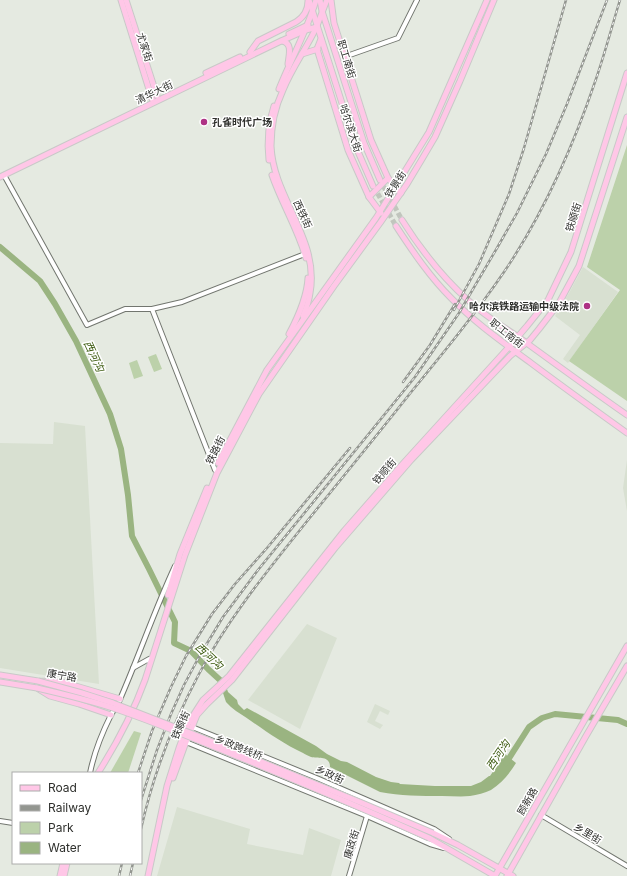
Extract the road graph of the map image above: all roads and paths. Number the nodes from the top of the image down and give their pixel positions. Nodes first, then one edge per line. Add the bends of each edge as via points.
1 (121, 0) edge
2 (126, 0) edge
3 (308, 0) edge
4 (316, 0) edge
5 (320, 0) edge
6 (327, 0) edge
7 (331, 0) edge
8 (417, 0) edge
9 (486, 0) edge
10 (494, 0) edge
11 (322, 11) junction
12 (312, 12) junction
13 (307, 27) junction
14 (317, 27) junction
15 (321, 38) junction
16 (280, 41) junction
17 (324, 47) junction
18 (317, 50) junction
19 (250, 52) junction
20 (302, 54) junction
21 (344, 57) junction
22 (627, 73) edge
23 (287, 74) junction
24 (155, 98) junction
25 (627, 117) edge
26 (1, 175) edge
27 (388, 178) junction
28 (380, 180) tunnel mouth
29 (373, 186) tunnel mouth
30 (396, 187) junction
31 (401, 193) junction
32 (369, 197) junction
33 (380, 212) junction
34 (384, 218) junction
35 (402, 220) tunnel mouth
36 (396, 226) tunnel mouth
37 (305, 254) junction
38 (152, 309) junction
39 (299, 324) junction
40 (518, 337) junction
41 (527, 343) junction
42 (509, 348) junction
43 (516, 352) junction
44 (279, 353) junction
45 (282, 361) junction
46 (627, 415) edge
47 (627, 433) edge
48 (215, 470) junction
49 (182, 549) junction
50 (170, 595) junction
51 (164, 614) junction
52 (627, 646) edge
53 (149, 659) junction
54 (627, 666) edge
55 (133, 668) junction
56 (0, 675) edge
57 (230, 678) junction
58 (38, 681) junction
59 (0, 682) edge
60 (37, 688) junction
61 (120, 699) junction
62 (205, 702) junction
63 (111, 715) junction
64 (192, 727) junction
65 (186, 742) junction
66 (90, 772) edge
67 (95, 772) edge
68 (99, 772) edge
69 (542, 815) junction
70 (367, 816) junction
71 (0, 821) edge
72 (12, 823) edge
73 (431, 836) junction
74 (458, 845) junction
75 (454, 852) junction
76 (63, 864) edge
77 (67, 864) edge
78 (627, 866) edge
79 (499, 868) junction
80 (510, 875) edge
81 (60, 876) edge
82 (64, 876) edge
83 (150, 876) edge
84 (349, 876) edge
85 (495, 876) edge

1 - 24 main road, 尤家街
2 - 24 main road, 尤家街
3 - 12 main road, 职工南街
3 - 19 main road via 301,19 258,41
4 - 12 main road
5 - 11 main road, 职工南街
6 - 11 main road
7 - 21 main road, 职工南街 via 334,23
8 - 21 street via 398,38
9 - 30 main road, 铁景街 via 429,132
10 - 31 main road, 铁景街 via 434,137
11 - 14 main road
11 - 28 main road, 职工南街 via 364,143
12 - 13 main road
12 - 14 main road, 职工南街
13 - 14 main road, 清华大街
13 - 16 main road, 清华大街
13 - 19 main road, 清华大街
13 - 23 main road
14 - 15 main road, 职工南街
14 - 20 main road
15 - 17 main road, 职工南街
15 - 18 main road
16 - 23 main road via 286,42 289,46
16 - 26 main road, 清华大街
17 - 18 main road
17 - 29 main road, 职工南街 via 356,147
18 - 20 main road
18 - 32 main road, 哈尔滨大街 via 348,150
19 - 24 main road, 清华大街
20 - 23 main road
21 - 27 main road, 哈尔滨大街 via 371,140
22 - 40 main road, 铁顺街 via 571,252 548,300
23 - 37 main road, 西铁街 via 271,117 268,149 274,181
23 - 39 main road, 西铁街 via 276,111 271,152 277,177 305,242 311,264 310,293
24 - 26 main road, 清华大街
25 - 41 main road, 铁顺街 via 580,266 559,303
26 - 38 street via 87,325 125,309
27 - 30 main road, 哈尔滨大街
27 - 32 main road
30 - 31 main road, 哈尔滨大街
30 - 33 main road, 铁景街
31 - 34 main road, 铁景街
32 - 33 main road, 哈尔滨大街
33 - 34 main road, 哈尔滨大街
33 - 39 main road, 铁景街
34 - 45 main road, 铁景街
35 - 40 main road, 职工南街 via 425,254 465,297
36 - 42 main road, 职工南街 via 421,262 452,299
37 - 38 street via 182,302
37 - 44 main road, 西铁街 via 308,264 306,294 297,319
38 - 48 street
39 - 44 main road, 铁路街
39 - 45 main road, 西铁街
40 - 41 main road, 职工南街
40 - 42 main road, 铁顺街
41 - 43 main road, 铁顺街
41 - 46 main road, 职工南街
42 - 43 main road, 职工南街
42 - 57 main road, 铁顺街 via 344,531
43 - 47 main road, 职工南街
43 - 57 main road, 铁顺街 via 411,460
44 - 48 main road, 铁路街 via 267,370
45 - 50 main road, 铁路街 via 259,394 217,473
48 - 49 main road, 铁路街
49 - 50 main road, 铁路街
49 - 55 street via 158,602
50 - 51 main road
51 - 53 main road
51 - 68 main road via 138,699 127,724
52 - 79 main road, 顾新路
53 - 55 street
53 - 67 main road via 125,719
54 - 69 main road, 顾新路
55 - 61 street
56 - 58 main road, 康宁路
57 - 62 main road, 铁顺街
58 - 61 main road, 康宁路 via 62,682
58 - 73 main road, bridge via 113,703 198,736 355,800
59 - 60 main road, 康宁路
60 - 63 main road, 康宁路 via 50,696
60 - 73 main road, 乡政跨线桥, bridge via 87,700 151,722
61 - 63 street
62 - 64 main road, 铁顺街
62 - 83 main road, 铁顺街 via 188,724 179,748 167,786
63 - 66 street via 102,733
64 - 65 main road, 铁顺街
64 - 74 street, 乡政街 via 434,829
65 - 70 street
65 - 83 main road, 铁顺街 via 171,785
69 - 78 street, 乡里街
69 - 80 main road, 顾新路
70 - 75 street
70 - 84 street, 康政街
71 - 72 street
73 - 74 main road, 乡政街
73 - 75 main road
74 - 79 main road, 乡政街
75 - 85 main road
76 - 81 main road
77 - 82 main road
79 - 80 main road, 乡政街
79 - 85 main road, 顾新路

